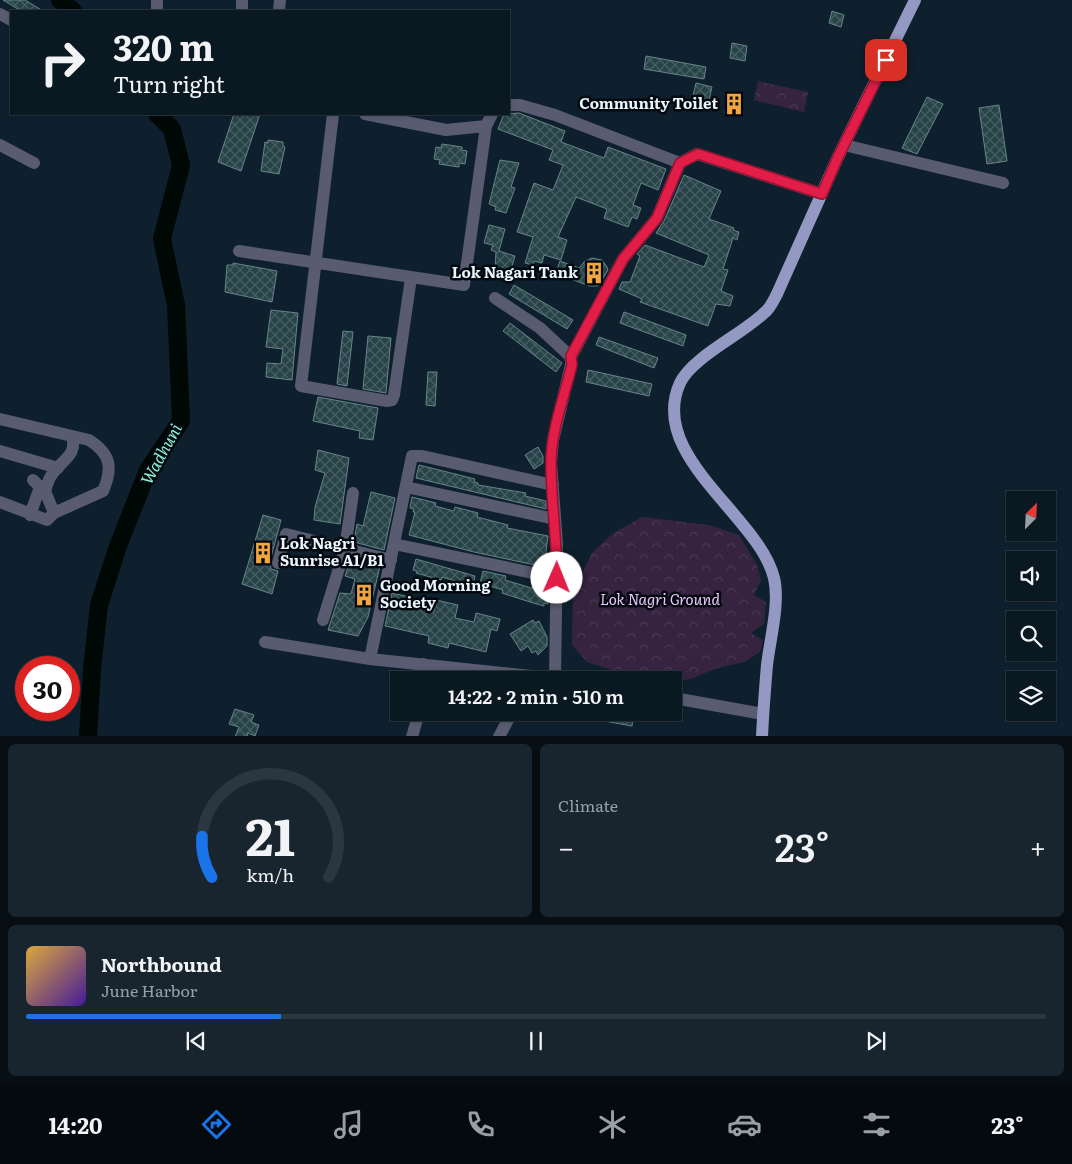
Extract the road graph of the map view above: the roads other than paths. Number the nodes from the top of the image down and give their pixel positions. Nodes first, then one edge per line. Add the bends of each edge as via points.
1 (915, 0) edge
2 (510, 105) edge
3 (333, 115) edge
4 (370, 115) edge
5 (492, 115) edge
6 (486, 126) junction
7 (0, 145) edge
8 (844, 145) junction
9 (680, 163) junction
10 (34, 164) dead end
11 (1004, 183) dead end
12 (822, 194) junction
13 (239, 251) dead end
14 (315, 262) junction
15 (411, 278) junction
16 (495, 298) dead end
17 (571, 356) junction
18 (0, 419) edge
19 (72, 436) junction
20 (0, 451) edge
21 (58, 468) junction
22 (33, 480) dead end
23 (553, 485) junction
24 (406, 487) junction
25 (353, 493) dead end
26 (0, 502) edge
27 (54, 513) junction
28 (30, 515) junction
29 (555, 519) junction
30 (394, 544) junction
31 (345, 549) junction
32 (391, 560) junction
33 (278, 563) dead end
34 (557, 578) junction
35 (323, 620) dead end
36 (265, 642) dead end
37 (370, 659) junction
38 (423, 664) junction
39 (423, 671) edge
40 (474, 671) edge
41 (561, 671) edge
42 (682, 699) edge
43 (763, 714) junction
44 (416, 721) edge
45 (507, 721) edge
46 (412, 736) edge
47 (499, 736) edge
48 (762, 736) edge

1 - 8 main road
2 - 9 street via 555,115
3 - 14 street
4 - 6 street via 446,130
5 - 6 street
6 - 15 street via 464,285
7 - 10 street
8 - 11 street
8 - 12 main road
9 - 12 street via 698,154
9 - 17 street via 657,218 623,259
12 - 43 main road via 766,312 694,366 680,382 674,411 682,446 765,555 774,579 774,615
13 - 14 street
14 - 15 street
14 - 15 street via 300,383 304,388 387,402 394,395
16 - 17 street via 540,328
17 - 23 street via 572,365 553,440
18 - 19 street
19 - 21 street via 72,451
19 - 27 street via 99,446 107,456 110,474 103,491
20 - 21 street
21 - 27 street via 51,475 45,491
22 - 28 street via 40,487
23 - 24 street via 412,456
23 - 29 street
24 - 29 street
24 - 30 street
25 - 31 street
26 - 28 street
27 - 28 street via 47,520
29 - 34 street
30 - 32 street
30 - 34 street
31 - 32 street
31 - 33 street via 286,534
31 - 35 street
32 - 37 street
34 - 41 street
36 - 37 street
37 - 38 street
38 - 39 street
38 - 40 street
42 - 43 street
43 - 48 main road
44 - 46 street
45 - 47 street

